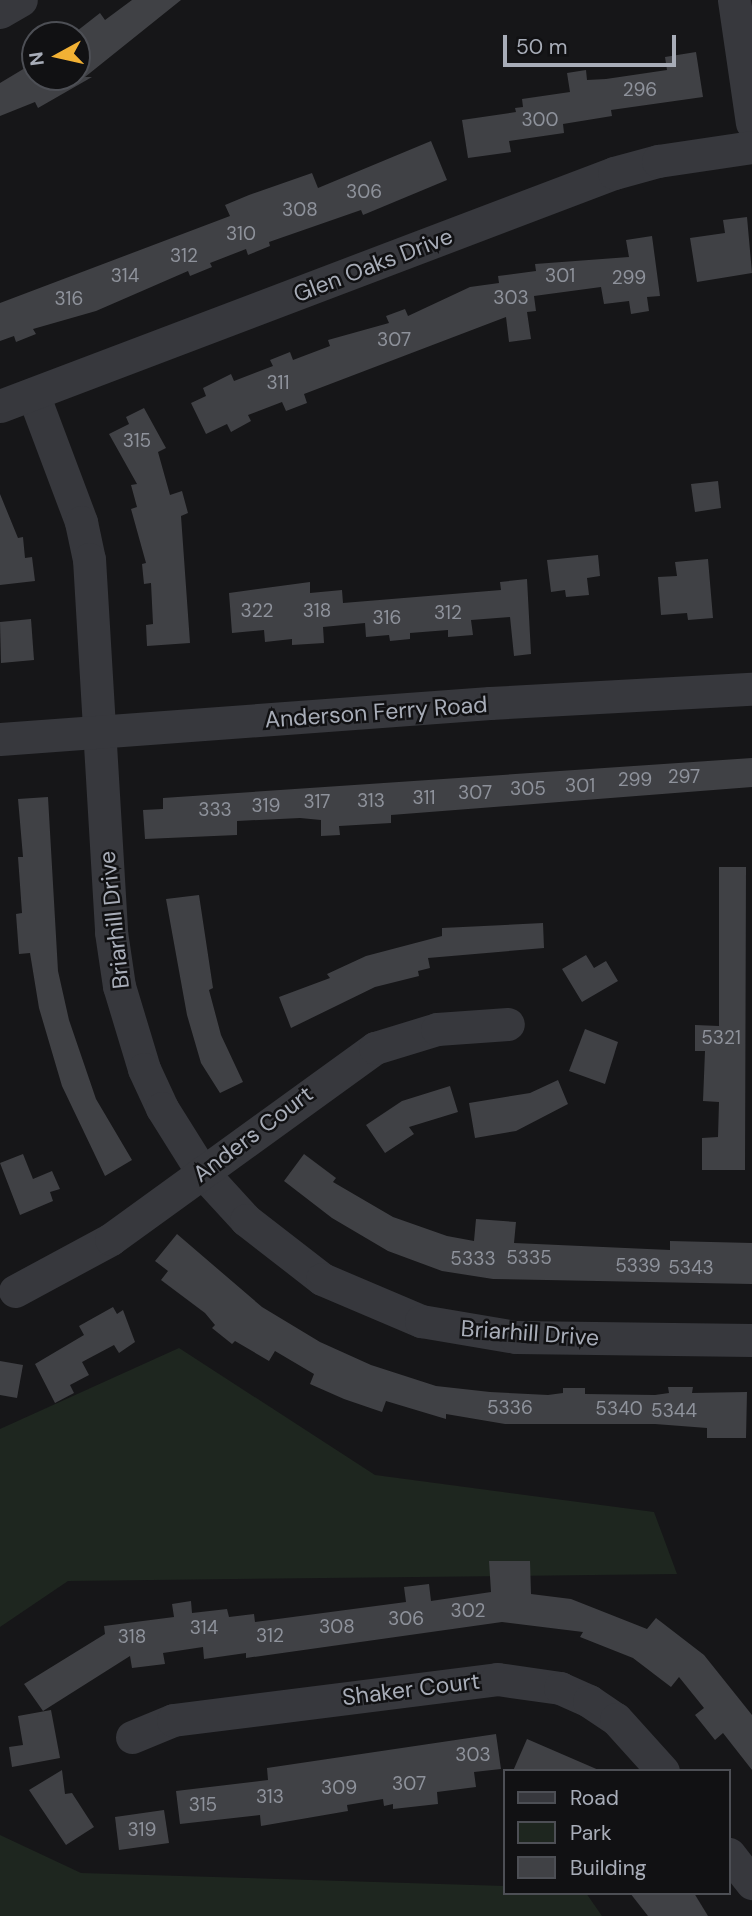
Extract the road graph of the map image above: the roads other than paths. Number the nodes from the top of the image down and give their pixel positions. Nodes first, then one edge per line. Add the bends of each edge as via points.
1 (21, 0) edge
2 (734, 0) edge
3 (0, 12) edge
4 (752, 123) edge
5 (752, 147) edge
6 (33, 394) junction
7 (0, 406) edge
8 (752, 690) edge
9 (100, 734) junction
10 (0, 739) edge
11 (508, 1024) dead end
12 (202, 1172) junction
13 (15, 1291) dead end
14 (752, 1340) edge
15 (132, 1737) dead end
16 (661, 1769) edge
17 (731, 1857) edge
18 (752, 1883) edge

1 - 3 street
2 - 4 street
5 - 6 street, Glen Oaks Drive via 658,161 614,173
6 - 7 street, Glen Oaks Drive
6 - 9 street, Briarhill Drive via 81,522 89,559
8 - 9 street, Anderson Ferry Road via 490,703
9 - 10 street, Anderson Ferry Road
9 - 12 street, Briarhill Drive via 111,932 119,986 144,1069
11 - 12 street, Anders Court via 437,1029 375,1048
12 - 13 street, Anders Court via 111,1239
12 - 14 street, Briarhill Drive via 246,1220 322,1279 421,1321 516,1336
15 - 16 street, Shaker Court via 173,1720 497,1679 539,1683 589,1701 639,1741
17 - 18 street

